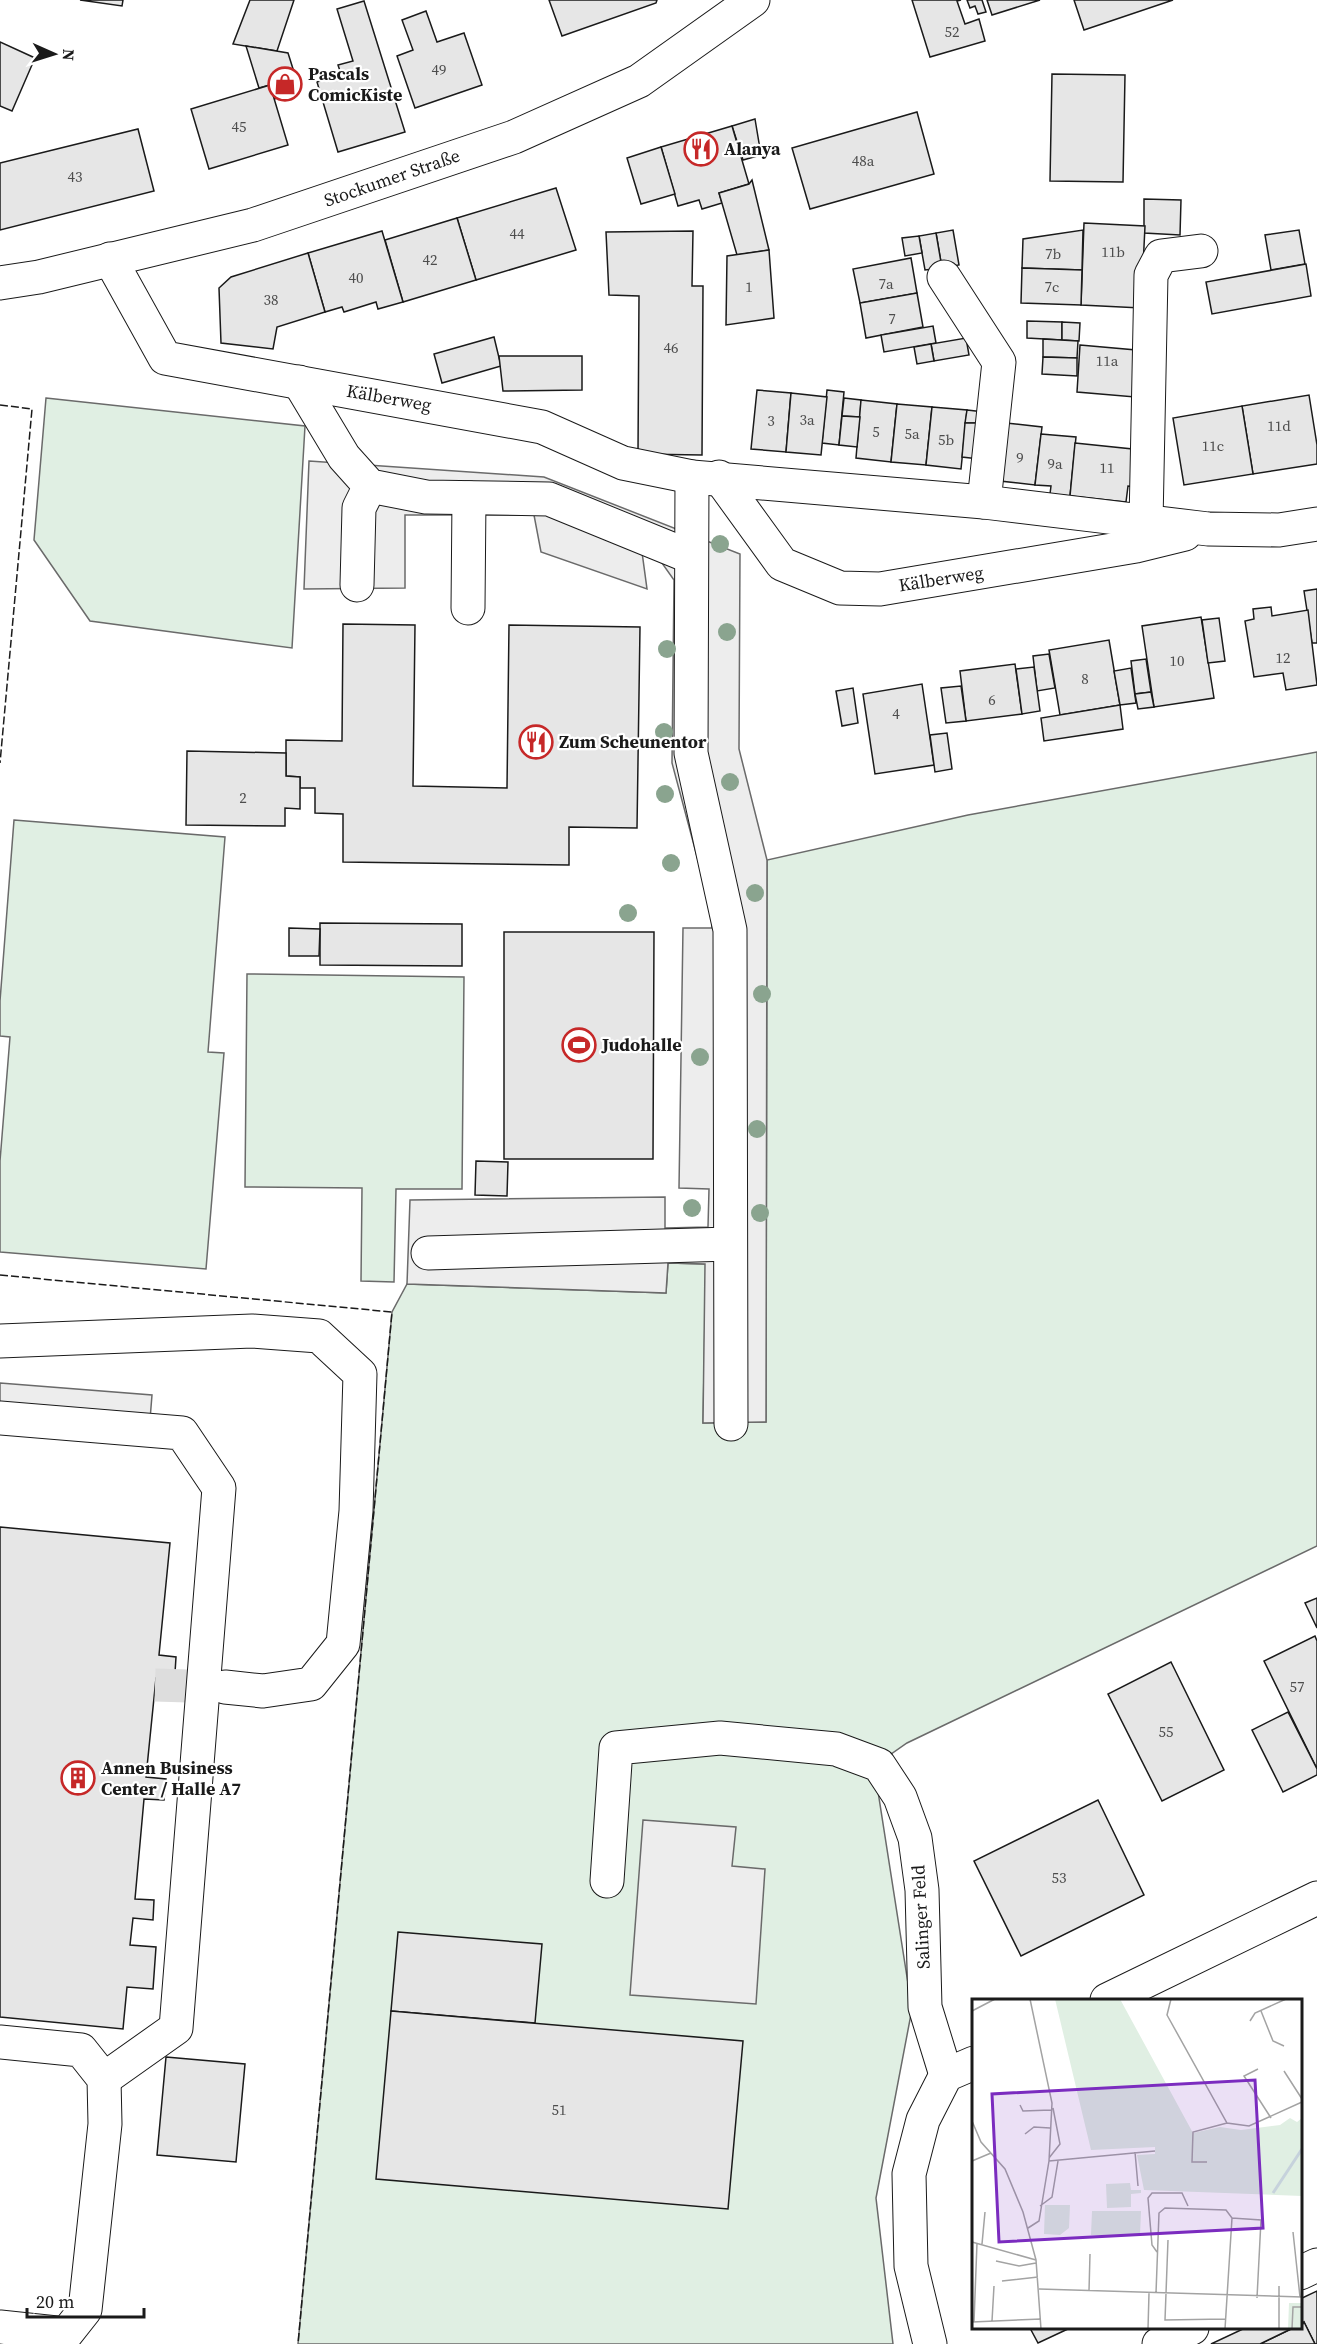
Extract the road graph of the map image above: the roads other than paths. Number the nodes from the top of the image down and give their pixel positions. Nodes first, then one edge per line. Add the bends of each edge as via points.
1 (753, 0) edge
2 (1201, 251) dead end
3 (110, 259) junction
4 (944, 278) dead end
5 (0, 283) edge
6 (299, 382) junction
7 (705, 477) junction
8 (370, 486) junction
9 (469, 498) junction
10 (984, 502) junction
11 (1146, 522) junction
12 (1317, 524) edge
13 (1208, 529) junction
14 (691, 557) junction
15 (357, 585) dead end
16 (468, 608) dead end
17 (730, 1244) junction
18 (428, 1253) dead end
19 (0, 1341) edge
20 (0, 1418) edge
21 (731, 1424) dead end
22 (225, 1687) tunnel mouth
23 (607, 1881) dead end
24 (1317, 1898) edge
25 (1111, 1999) edge
26 (0, 2042) edge
27 (960, 2069) edge
28 (105, 2079) junction
29 (1317, 2265) edge
30 (1302, 2272) edge
31 (0, 2327) edge
32 (1190, 2329) edge
33 (68, 2339) edge
34 (930, 2344) edge
35 (1159, 2344) edge

1 - 3 street, Stockumer Straße via 639,81 514,136 253,225
2 - 11 street via 1161,256 1151,275
3 - 5 street, Stockumer Straße
3 - 6 street, Kälberweg via 165,358
4 - 10 street via 999,362
6 - 7 street, Kälberweg via 542,427 623,463
6 - 8 street via 344,457
7 - 10 street, Kälberweg
7 - 13 street, Kälberweg via 782,564 840,588 880,589 1136,546
7 - 14 street
8 - 9 street via 426,497
8 - 15 street via 359,508
9 - 14 street via 549,499
9 - 16 street
10 - 11 street, Kälberweg
11 - 13 street, Kälberweg
12 - 13 street, Kälberweg via 1278,530
14 - 17 street via 691,753 730,930
17 - 18 street
17 - 21 street
19 - 22 street via 252,1331 319,1336 360,1374 356,1511 343,1644 311,1684 263,1691
20 - 28 street via 182,1433 219,1488 176,2028
23 - 27 street, Salinger Feld via 616,1748 720,1738 836,1749 879,1765 900,1797 915,1838 922,1890 926,2007
24 - 25 street
26 - 28 street via 81,2050
27 - 34 street, Salinger Feld via 923,2120 909,2174 911,2266
28 - 33 street via 105,2124 85,2310
29 - 30 street
31 - 33 street
32 - 35 street

